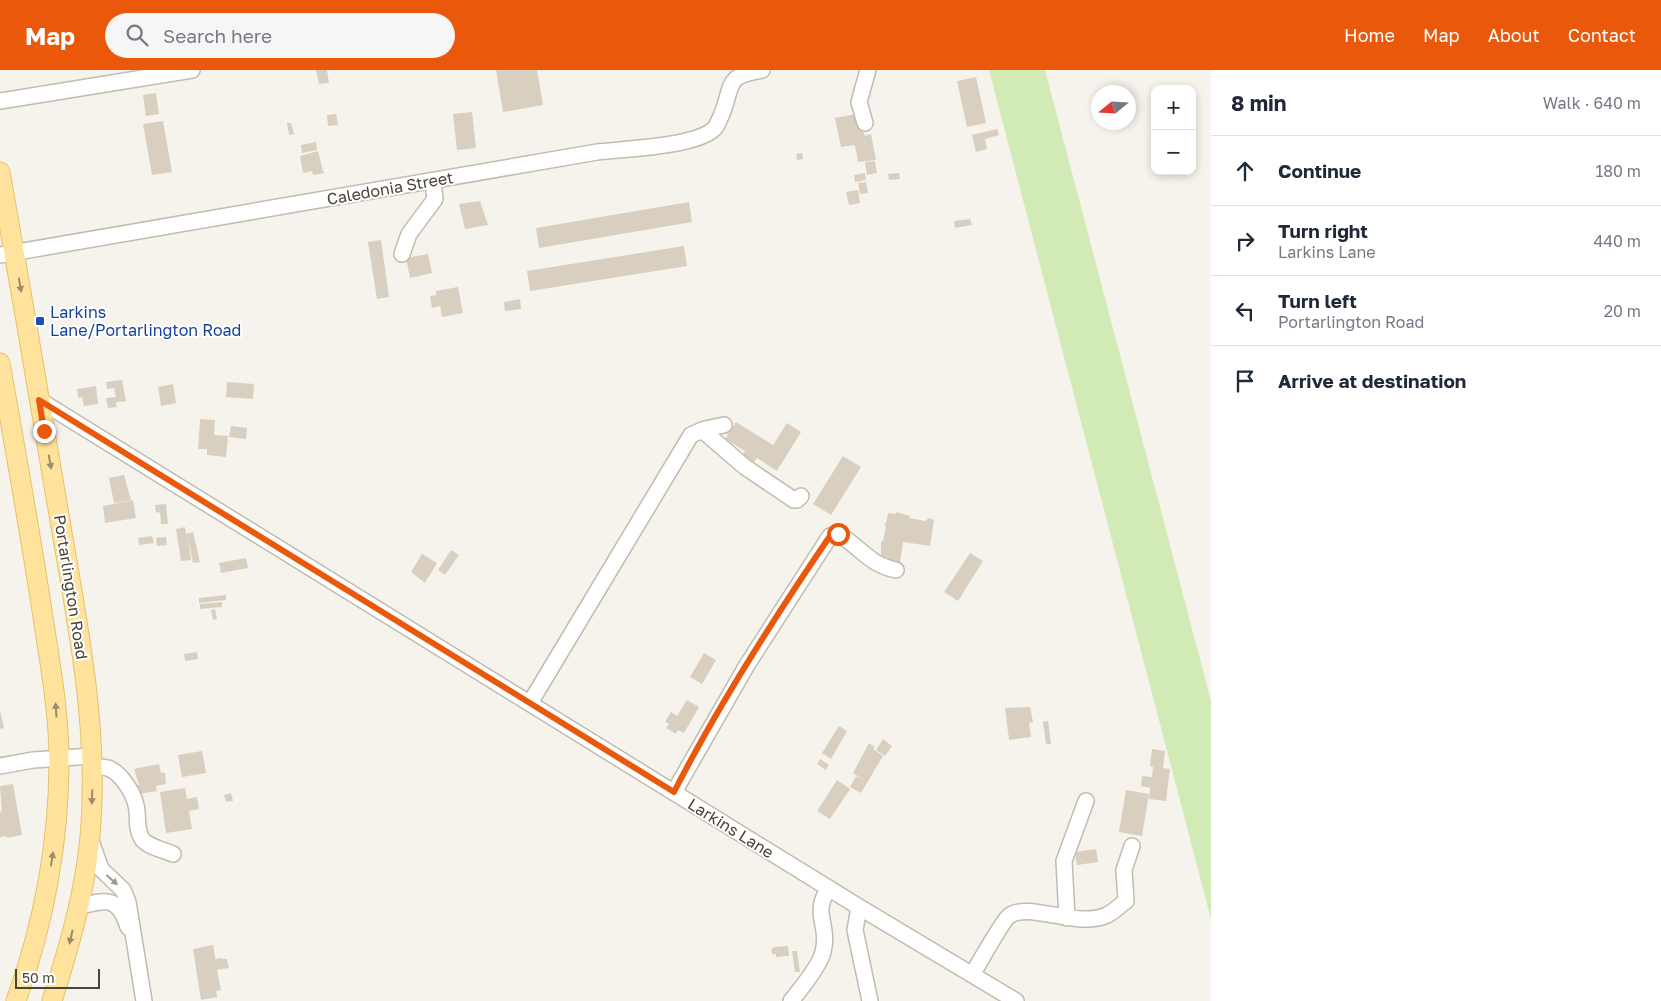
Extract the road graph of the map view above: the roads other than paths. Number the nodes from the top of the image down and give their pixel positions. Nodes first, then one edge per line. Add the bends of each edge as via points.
1 (192, 70) edge
2 (762, 70) edge
3 (868, 70) edge
4 (0, 101) edge
5 (864, 124) dead end
6 (0, 172) edge
7 (433, 180) junction
8 (7, 254) edge
9 (402, 254) dead end
10 (0, 363) edge
11 (39, 400) junction
12 (724, 425) dead end
13 (702, 430) junction
14 (801, 496) dead end
15 (896, 570) dead end
16 (530, 703) junction
17 (59, 758) junction
18 (93, 762) junction
19 (0, 766) edge
20 (674, 792) junction
21 (1086, 801) dead end
22 (90, 838) junction
23 (1132, 846) dead end
24 (173, 854) dead end
25 (829, 888) junction
26 (78, 907) junction
27 (859, 907) junction
28 (1067, 918) junction
29 (134, 945) junction
30 (972, 974) junction
31 (16, 1001) edge
32 (52, 1001) edge
33 (144, 1001) edge
34 (791, 1001) edge
35 (870, 1001) edge
36 (1016, 1001) edge

1 - 4 street
2 - 7 street, Caledonia Street via 741,73 729,85 715,129 696,139
3 - 5 street via 858,102
6 - 8 main road, Portarlington Road
7 - 8 street, Caledonia Street
7 - 9 street via 435,198 409,234
8 -> 11 main road, Portarlington Road
17 -> 10 main road, Portarlington Road via 55,697
11 - 16 street, Larkins Lane
11 -> 18 main road, Portarlington Road via 86,684
12 - 13 street
13 - 14 street via 745,467 794,500
13 - 16 street via 691,435
15 - 20 street via 878,566 838,534 830,536 747,665
16 - 20 street, Larkins Lane
17 - 18 street
17 - 19 street
31 -> 17 main road, Portarlington Road via 44,907 57,813
18 -> 22 main road, Portarlington Road
18 - 24 street via 117,774 128,788 136,804 137,827 142,840
20 - 25 street, Larkins Lane
21 - 28 street via 1064,861
22 - 26 main road, Portarlington Road
22 -> 29 street via 101,869 123,890 128,902
23 - 28 street via 1124,870 1126,901 1108,915 1085,920
25 - 27 street, Larkins Lane
25 - 34 street via 819,908 825,932 823,953
26 - 29 street via 98,901 117,905
26 -> 32 main road, Portarlington Road
27 - 30 street, Larkins Lane
27 - 35 street via 855,930
28 - 30 street via 1024,910 1009,916
29 - 33 street
30 - 36 street, Larkins Lane

